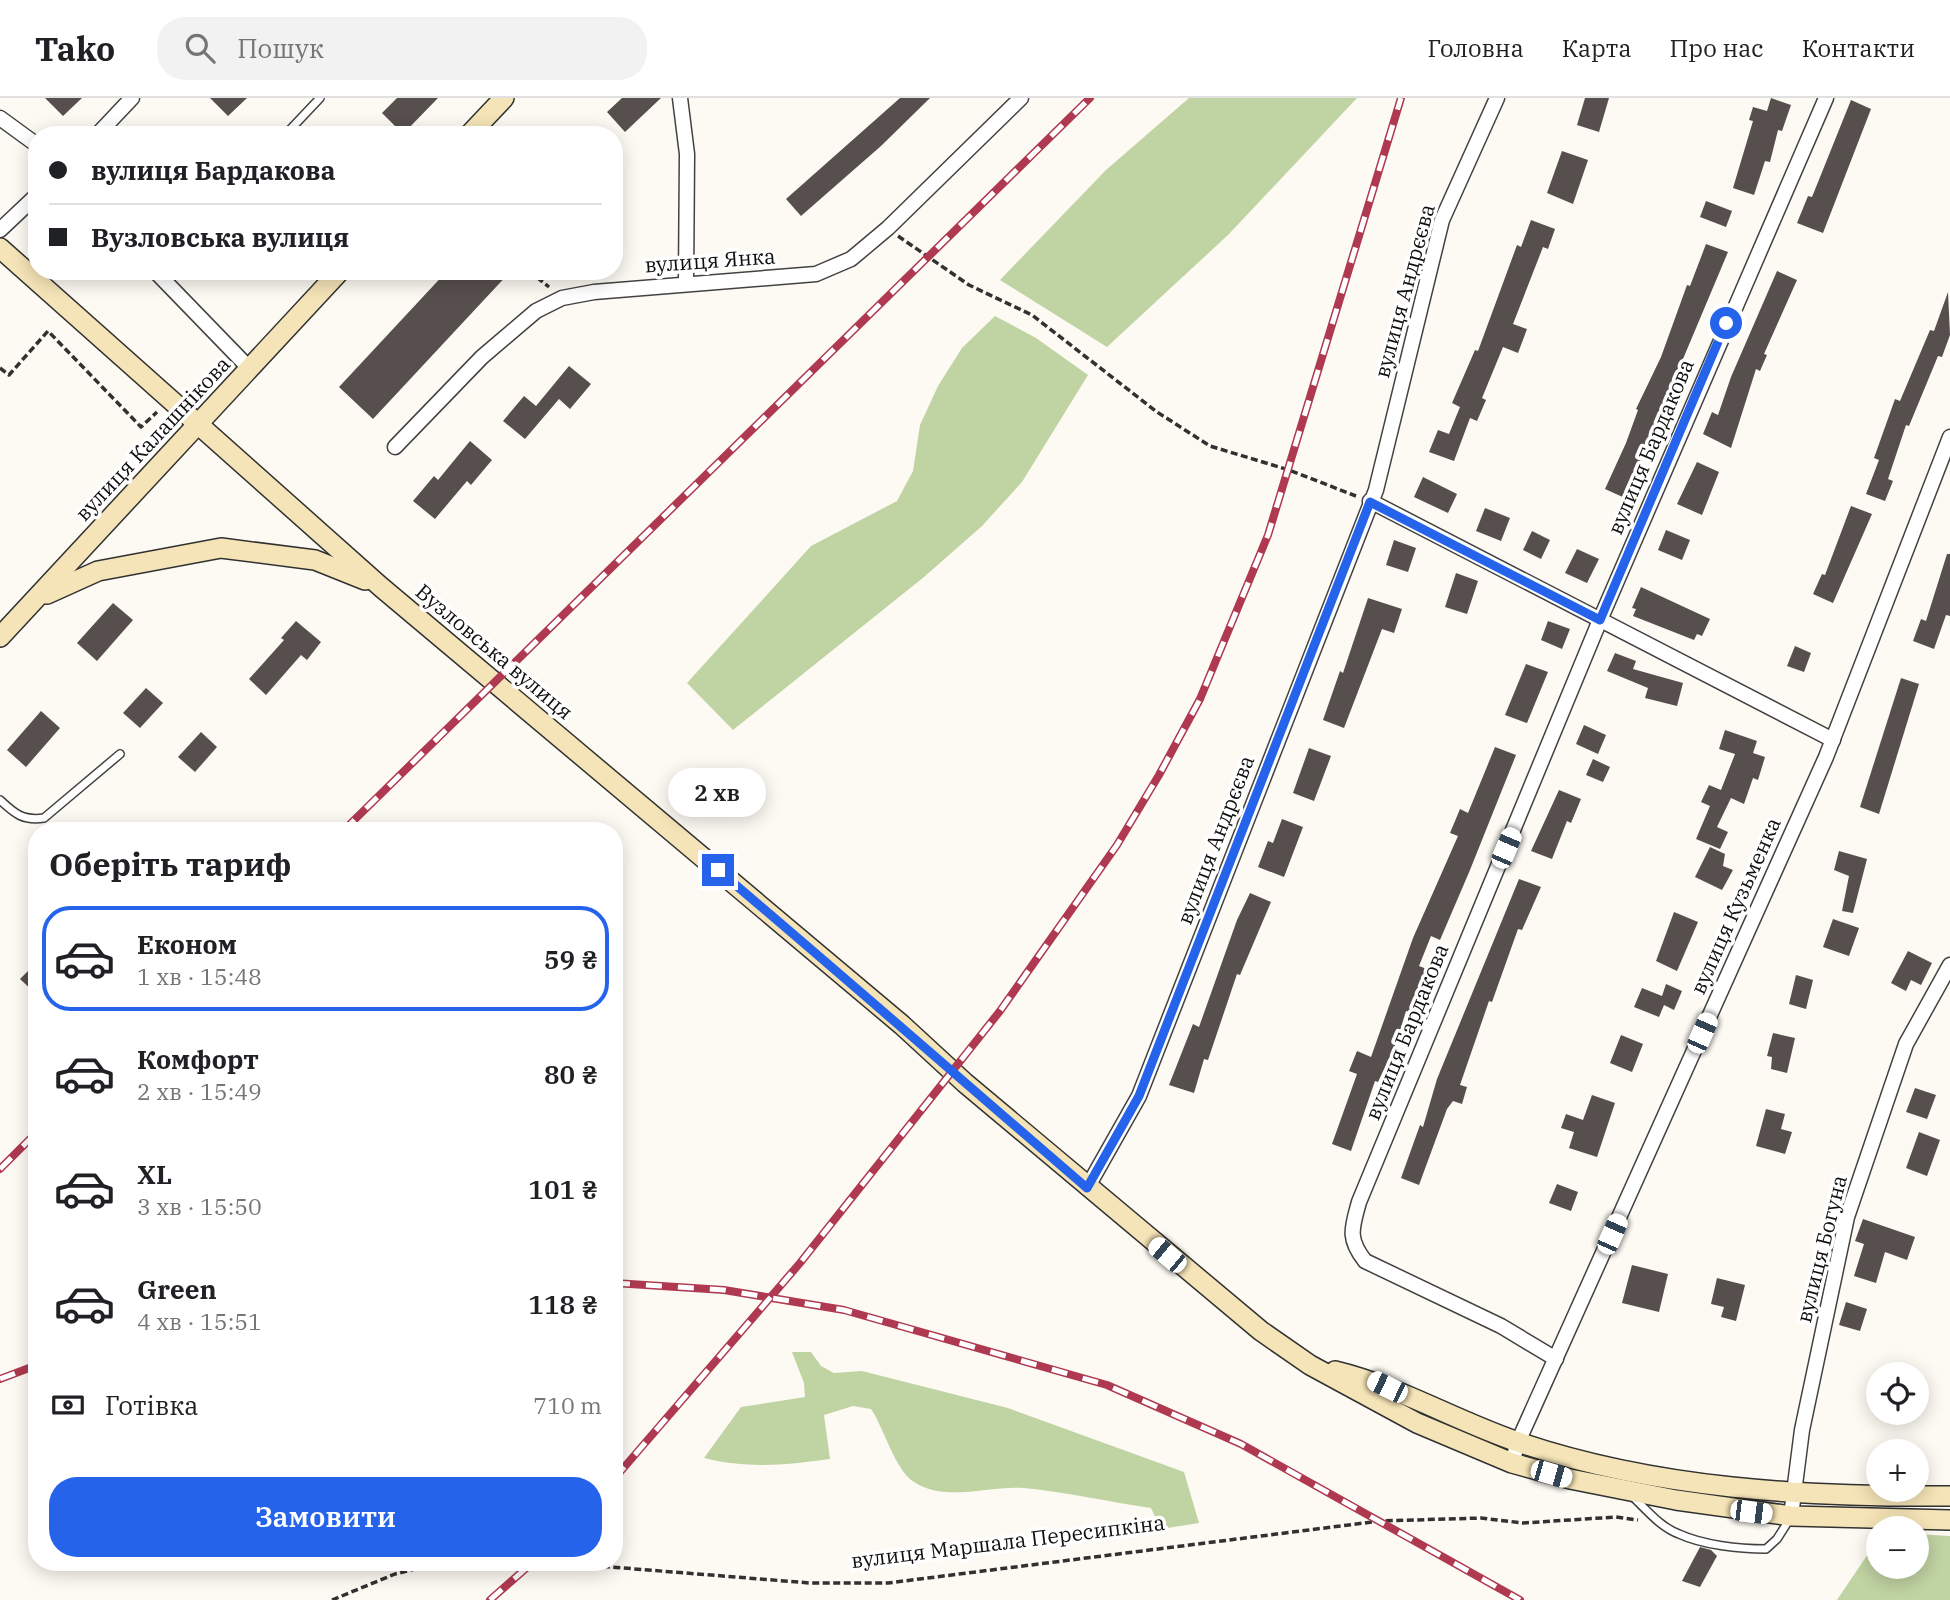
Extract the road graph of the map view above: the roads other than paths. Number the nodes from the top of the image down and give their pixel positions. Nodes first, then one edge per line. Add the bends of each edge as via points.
1 (132, 98) edge
2 (320, 98) edge
3 (504, 98) edge
4 (680, 98) edge
5 (1021, 98) edge
6 (1497, 98) edge
7 (1826, 98) edge
8 (0, 118) edge
9 (106, 126) edge
10 (294, 126) edge
11 (478, 126) edge
12 (28, 138) edge
13 (28, 204) edge
14 (0, 230) edge
15 (0, 248) edge
16 (28, 273) edge
17 (35, 280) edge
18 (164, 280) edge
19 (332, 280) edge
20 (685, 283) junction
21 (249, 368) junction
22 (196, 424) junction
23 (1950, 437) edge
24 (395, 447) dead end
25 (1370, 502) junction
26 (381, 586) junction
27 (37, 599) junction
28 (1600, 620) junction
29 (0, 637) edge
30 (1833, 740) junction
31 (120, 754) dead end
32 (0, 800) edge
33 (1950, 965) edge
34 (1087, 1188) junction
35 (1556, 1359) junction
36 (1310, 1365) junction
37 (1518, 1442) junction
38 (1512, 1462) junction
39 (1626, 1491) junction
40 (1794, 1492) junction
41 (1950, 1496) edge
42 (1791, 1516) junction
43 (1950, 1520) edge

1 - 9 street
2 - 10 lane
3 - 11 main road
4 - 20 street via 687,155
5 - 20 street, вулиця Янка via 852,259 816,274
6 - 25 street, вулиця Андрєєва via 1442,220
7 - 28 street, вулиця Бардакова
8 - 12 street
13 - 14 street
15 - 16 main road, Вузловська вулиця
17 - 22 main road, Вузловська вулиця
18 - 21 street
19 - 21 main road, вулиця Калашнікова
20 - 24 street, вулиця Янка via 562,298 537,311 482,357
21 - 22 main road, вулиця Калашнікова
22 - 26 main road, Вузловська вулиця
22 - 27 main road, вулиця Калашнікова
23 - 30 street, вулиця Кузьменка
25 - 28 street
25 - 34 street, вулиця Андрєєва via 1139,1096
26 - 27 main road via 315,559 221,548 98,570
26 - 34 main road, Вузловська вулиця via 902,1025
27 - 29 main road, вулиця Калашнікова
28 - 30 street
28 - 35 street, вулиця Бардакова via 1351,1229 1353,1246 1365,1261 1501,1326
30 - 35 street, вулиця Кузьменка
31 - 32 lane via 44,818 29,820 15,815
33 - 40 street, вулиця Богуна via 1906,1044 1847,1217 1802,1430
34 - 36 main road via 1261,1331
35 - 37 street, вулиця Кузьменка
36 - 37 main road via 1372,1380
36 - 38 main road via 1417,1423
37 - 38 street, вулиця Кузьменка
37 - 40 main road via 1648,1474
38 - 39 main road
39 - 42 main road
39 - 42 lane via 1679,1534 1746,1549 1766,1549
40 - 41 main road
40 - 42 street, вулиця Богуна
42 - 43 main road

